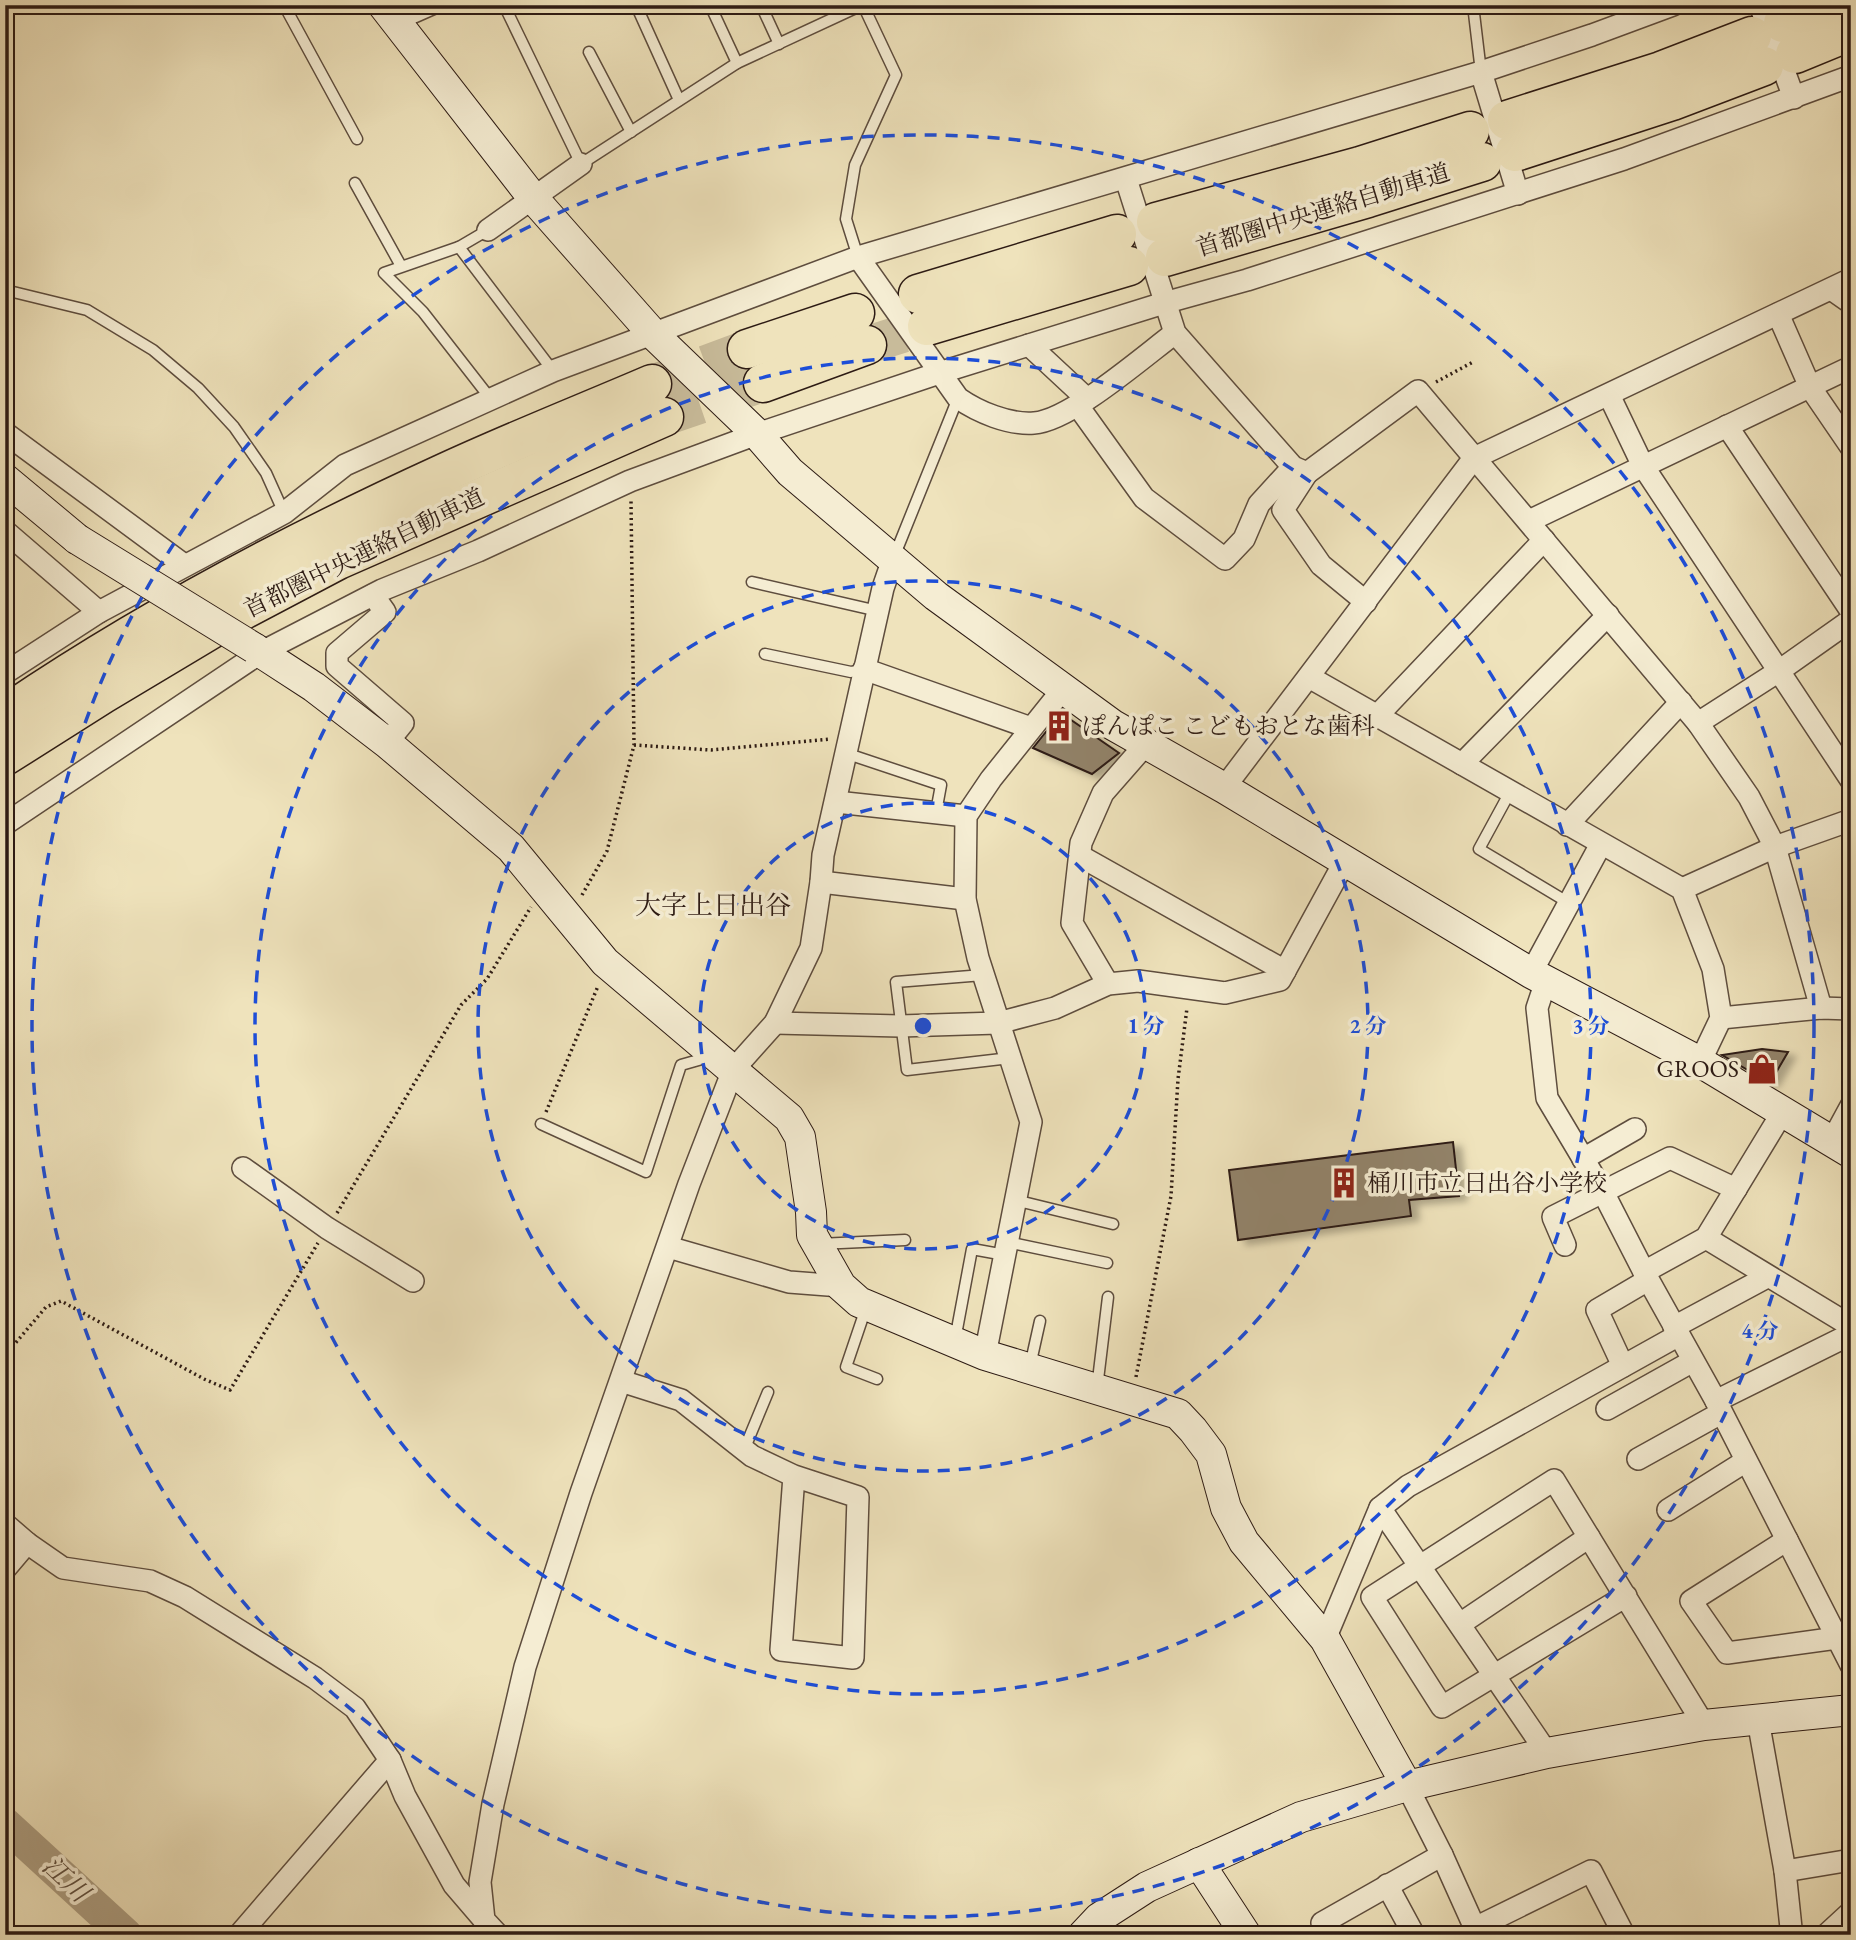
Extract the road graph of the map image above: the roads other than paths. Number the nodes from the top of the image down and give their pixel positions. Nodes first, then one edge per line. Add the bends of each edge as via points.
1 (284, 5) edge
2 (443, 5) edge
3 (505, 5) edge
4 (636, 5) edge
5 (710, 5) edge
6 (761, 5) edge
7 (862, 5) edge
8 (1473, 5) edge
9 (1674, 5) edge
10 (1826, 5) edge
11 (390, 15) edge
12 (1851, 30) edge
13 (1771, 37) edge
14 (779, 44) junction
15 (589, 52) dead end
16 (737, 63) junction
17 (1481, 72) junction
18 (1851, 76) edge
19 (1794, 97) junction
20 (679, 100) junction
21 (631, 132) junction
22 (356, 139) dead end
23 (581, 164) junction
24 (1126, 179) junction
25 (355, 183) dead end
26 (1518, 194) junction
27 (533, 198) junction
28 (488, 230) joint
29 (459, 247) junction
30 (858, 257) junction
31 (401, 266) junction
32 (1851, 279) edge
33 (5, 289) edge
34 (1831, 289) junction
35 (1164, 303) junction
36 (1851, 303) edge
37 (922, 310) tunnel mouth
38 (1778, 314) junction
39 (861, 329) tunnel mouth
40 (1175, 333) junction
41 (653, 334) junction
42 (1029, 345) junction
43 (755, 366) tunnel mouth
44 (1851, 367) edge
45 (553, 371) junction
46 (939, 373) junction
47 (1810, 387) junction
48 (1609, 395) junction
49 (490, 398) junction
50 (958, 398) junction
51 (1082, 402) junction
52 (1727, 426) junction
53 (5, 433) edge
54 (757, 434) junction
55 (1851, 447) edge
56 (1474, 458) junction
57 (1643, 466) junction
58 (1300, 470) junction
59 (5, 479) edge
60 (284, 513) junction
61 (1529, 521) junction
62 (5, 531) edge
63 (1544, 540) junction
64 (893, 559) junction
65 (184, 565) junction
66 (752, 582) dead end
67 (373, 595) junction
68 (1366, 602) junction
69 (878, 611) junction
70 (1851, 611) edge
71 (99, 612) junction
72 (1608, 615) junction
73 (1851, 620) edge
74 (257, 651) junction
75 (765, 654) dead end
76 (864, 669) junction
77 (1779, 671) junction
78 (5, 673) edge
79 (1309, 677) junction
80 (1063, 689) junction
81 (1681, 702) junction
82 (5, 715) edge
83 (1377, 716) junction
84 (1699, 723) junction
85 (1031, 728) junction
86 (387, 743) junction
87 (1146, 744) junction
88 (847, 745) junction
89 (5, 756) edge
90 (1462, 764) junction
91 (1851, 780) edge
92 (1224, 788) junction
93 (1510, 792) junction
94 (836, 802) junction
95 (936, 812) junction
96 (966, 816) junction
97 (1851, 820) edge
98 (5, 824) edge
99 (1567, 825) junction
100 (1601, 844) junction
101 (1775, 847) junction
102 (1080, 856) junction
103 (1345, 861) junction
104 (821, 882) junction
105 (1682, 889) junction
106 (965, 900) junction
107 (1569, 902) junction
108 (1285, 971) junction
109 (983, 975) junction
110 (1538, 977) junction
111 (1108, 984) junction
112 (1821, 1008) junction
113 (1851, 1009) edge
114 (1721, 1018) junction
115 (775, 1023) junction
116 (998, 1023) junction
117 (900, 1027) junction
118 (1010, 1058) junction
119 (724, 1062) junction
120 (1700, 1062) junction
121 (1851, 1106) edge
122 (1782, 1113) junction
123 (541, 1124) road end
124 (1635, 1129) dead end
125 (1841, 1147) edge
126 (1583, 1159) junction
127 (243, 1168) dead end
128 (1735, 1189) junction
129 (1603, 1192) junction
130 (1015, 1200) junction
131 (1113, 1224) dead end
132 (1706, 1238) junction
133 (905, 1240) dead end
134 (817, 1244) junction
135 (1565, 1245) dead end
136 (668, 1247) junction
137 (1006, 1249) junction
138 (1107, 1263) dead end
139 (1646, 1276) junction
140 (1767, 1277) junction
141 (413, 1281) dead end
142 (841, 1286) junction
143 (1108, 1297) dead end
144 (867, 1305) junction
145 (1040, 1321) dead end
146 (1851, 1326) edge
147 (1677, 1331) junction
148 (1851, 1334) edge
149 (954, 1342) junction
150 (985, 1355) junction
151 (1693, 1361) junction
152 (1623, 1366) junction
153 (1030, 1369) junction
154 (877, 1379) dead end
155 (621, 1381) junction
156 (1097, 1389) junction
157 (768, 1392) dead end
158 (1719, 1407) junction
159 (1607, 1409) dead end
160 (744, 1450) junction
161 (1638, 1459) dead end
162 (1746, 1461) junction
163 (794, 1476) junction
164 (1380, 1508) junction
165 (1668, 1510) dead end
166 (5, 1524) edge
167 (1589, 1537) junction
168 (1787, 1540) junction
169 (27, 1543) junction
170 (1420, 1567) junction
171 (5, 1569) edge
172 (1626, 1596) junction
173 (1460, 1624) junction
174 (1325, 1639) junction
175 (1845, 1648) edge
176 (1495, 1675) junction
177 (1851, 1710) edge
178 (1758, 1720) junction
179 (1704, 1725) junction
180 (1547, 1753) junction
181 (390, 1760) junction
182 (1407, 1786) junction
183 (1442, 1855) junction
184 (1851, 1860) edge
185 (1199, 1863) junction
186 (1784, 1871) junction
187 (1387, 1885) junction
188 (1851, 1912) edge
189 (491, 1927) edge
190 (1477, 1931) edge
191 (239, 1935) edge
192 (1083, 1935) edge
193 (1246, 1935) edge
194 (1328, 1935) edge
195 (1414, 1935) edge
196 (1624, 1935) edge
197 (1788, 1935) edge
198 (1826, 1935) edge

1 - 22 lane
2 - 11 lane
3 - 23 lane
4 - 20 lane
5 - 16 lane
6 - 14 lane
7 - 14 lane
7 - 30 lane via 896,75 855,165 846,219
8 - 17 lane
9 - 17 street
10 - 13 highway, 首都圏中央連絡自動車道
11 - 27 street
12 - 13 highway, 首都圏中央連絡自動車道
13 - 19 street
13 - 37 highway, 首都圏中央連絡自動車道 via 1661,71 1493,141 1360,166 1142,245
14 - 16 lane
15 - 21 lane
16 - 20 lane
17 - 24 street
17 - 26 street
18 - 19 street
19 - 26 street
20 - 21 lane
21 - 23 lane
23 - 27 street
24 - 30 street
24 - 35 street
25 - 31 lane
26 - 35 street
27 - 28 street
27 - 41 street
28 - 29 lane
29 - 31 lane
29 - 45 lane
30 - 41 street
30 - 46 street
31 - 49 lane via 384,274 423,312
32 - 34 street
33 - 60 lane via 87,310 153,350 234,427 266,472
34 - 36 street
34 - 38 street
35 - 40 street
35 - 42 street
38 - 47 street
38 - 48 street
39 - 43 highway
40 - 51 street
40 - 58 street
41 - 45 street
41 - 54 street
42 - 46 street
42 - 51 street
44 - 47 street
45 - 49 street
46 - 50 street
46 - 54 street
47 - 52 street
47 - 55 street
48 - 56 street
48 - 57 street
49 - 60 street via 345,466
50 - 51 street via 974,409 1034,424
50 - 64 lane
51 - 58 street via 1144,498 1226,559 1244,540 1259,504
52 - 57 street
52 - 70 street
53 - 65 street
54 - 64 street via 790,472
54 - 67 street via 631,481
56 - 58 street via 1418,391
56 - 61 street
56 - 68 street
57 - 61 street
57 - 77 street
58 - 68 street via 1283,510 1321,565
59 - 74 street, bridge via 78,539
60 - 65 street
61 - 63 street
62 - 71 street
63 - 72 street
63 - 83 street
64 - 69 street
64 - 80 street
65 - 71 street
66 - 69 lane
67 - 74 street
67 - 86 street via 385,612 337,653 337,666 403,723
68 - 79 street
69 - 76 street
71 - 78 street
72 - 81 street
72 - 90 street
73 - 77 street
74 - 86 street via 314,687
74 - 98 street
75 - 76 lane via 851,672
76 - 85 street
76 - 88 street
77 - 84 street
77 - 91 street
79 - 83 street
79 - 92 street
80 - 85 street
80 - 87 street
81 - 84 street
81 - 99 street
82 - 89 highway, 首都圏中央連絡自動車道 via 78,666 288,548 442,474 658,401 245,609
83 - 90 street
84 - 101 street via 1749,797
85 - 96 street
86 - 119 street via 511,848 611,968
87 - 92 street
87 - 102 street via 1103,793 1081,843
88 - 94 street
88 - 95 lane via 941,785
90 - 93 street
92 - 103 street
93 - 99 street
93 - 107 lane via 1479,849
94 - 95 street
94 - 104 street
95 - 96 street
96 - 106 street
97 - 101 street
99 - 100 street
100 - 105 street
100 - 107 street
101 - 105 street
101 - 112 street
102 - 108 street
102 - 111 street via 1072,923
103 - 108 street
103 - 110 street
104 - 106 street
104 - 115 street via 811,948
105 - 114 street via 1713,969
106 - 109 street
107 - 110 street
108 - 111 street via 1280,980 1225,993 1138,981
109 - 116 street
109 - 117 lane via 896,982
110 - 120 street
110 - 126 street via 1547,1098
111 - 116 street via 1055,1008
112 - 113 street
112 - 114 street
114 - 120 street
115 - 117 street
115 - 119 street
116 - 117 street
116 - 118 street
117 - 118 lane via 907,1070
118 - 130 street via 1031,1122
119 - 123 lane via 681,1065 646,1172
119 - 134 street via 789,1118 800,1137 812,1235
119 - 136 street
120 - 122 street
121 - 125 street
122 - 125 street
122 - 128 street
124 - 126 street
126 - 129 street
127 - 141 street
128 - 129 street via 1670,1158
128 - 132 street
129 - 135 street via 1553,1217
129 - 139 street
130 - 131 lane
130 - 137 street
132 - 139 street
132 - 140 street
133 - 134 lane
134 - 142 street
136 - 142 street via 789,1282
136 - 155 street
137 - 138 lane
137 - 149 lane via 972,1249
137 - 150 street
139 - 147 street
139 - 152 street via 1597,1310
140 - 146 street
140 - 147 street
142 - 144 street
143 - 156 lane
144 - 149 street
144 - 154 lane via 846,1367
145 - 153 lane
147 - 151 street
147 - 152 street
148 - 158 street
149 - 150 street
150 - 153 street
151 - 158 street
151 - 159 street
152 - 164 street via 1408,1486
153 - 156 street
155 - 160 street via 681,1400
155 - 189 street via 581,1493 512,1718 480,1882
156 - 174 street via 1178,1414 1193,1430 1211,1454 1226,1508 1244,1542
157 - 160 lane
158 - 161 street
158 - 162 street
160 - 163 street
162 - 165 street
162 - 168 street
163 - 163 street via 858,1497 853,1658 780,1650
164 - 170 street
164 - 174 street
166 - 169 street
167 - 170 street via 1554,1480
167 - 172 street
167 - 173 street
168 - 175 street
168 - 175 street via 1691,1601 1727,1653
169 - 171 street
169 - 181 street via 63,1568 150,1581 185,1597 355,1708
170 - 173 street
170 - 176 street via 1372,1597 1442,1707
172 - 176 street
172 - 179 street
173 - 176 street
174 - 182 street
176 - 180 street
177 - 178 street
178 - 179 street
178 - 186 street
179 - 180 street
180 - 182 street
181 - 189 street via 454,1885
181 - 191 street
182 - 183 street
182 - 185 street via 1301,1817
183 - 187 street
183 - 190 street
184 - 186 street
185 - 192 street via 1147,1887 1099,1918
185 - 193 street
186 - 197 street
187 - 194 street via 1322,1923
187 - 195 street
188 - 198 street
190 - 196 street via 1591,1871

